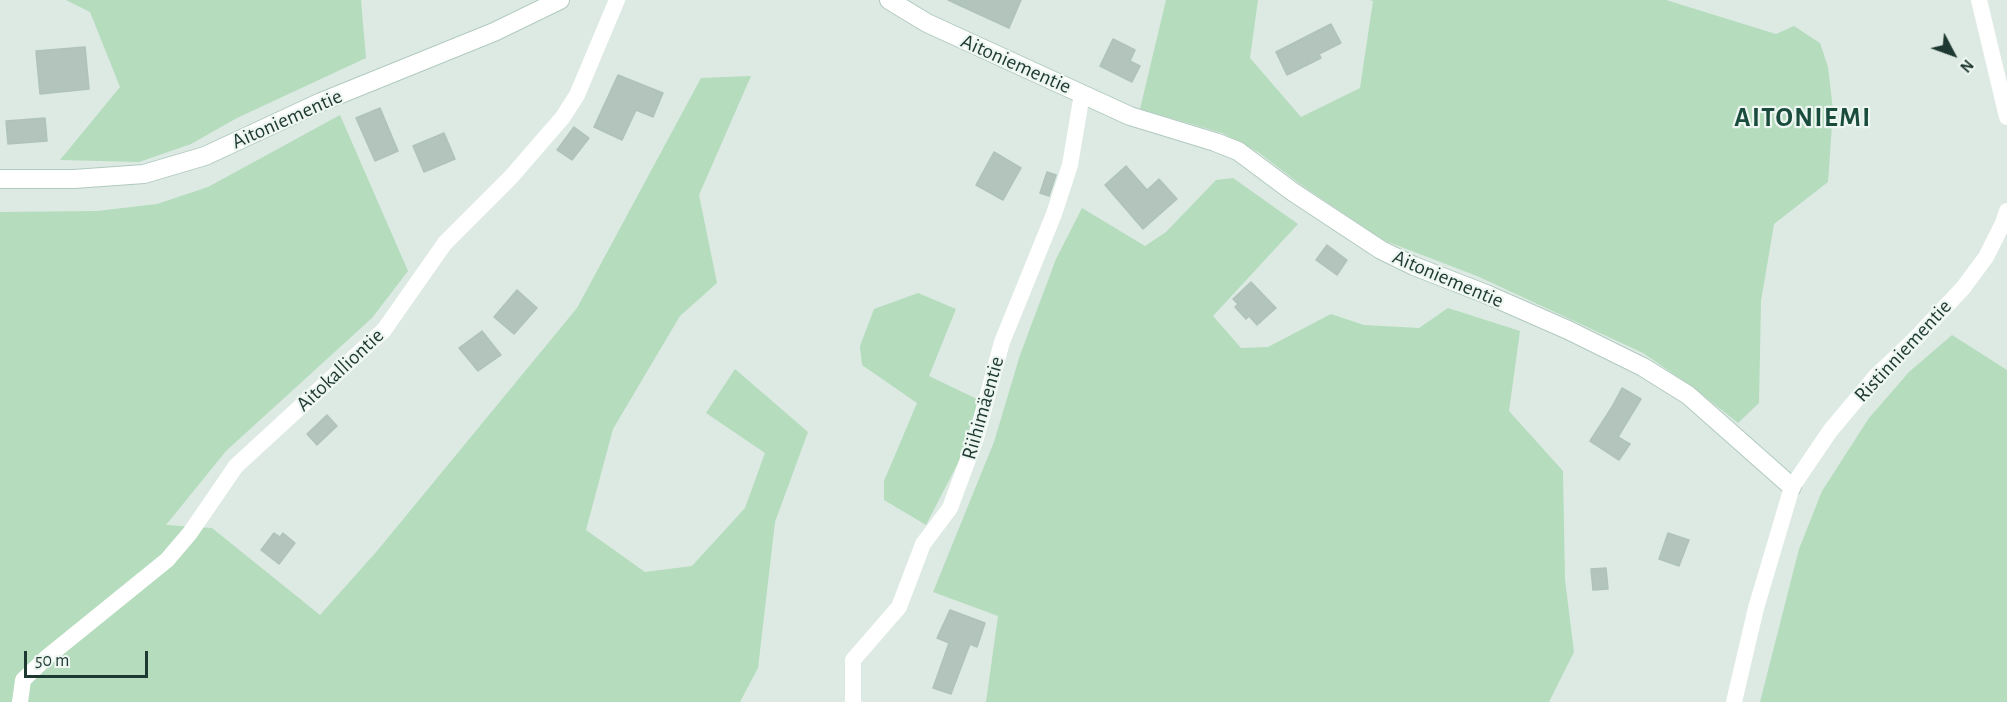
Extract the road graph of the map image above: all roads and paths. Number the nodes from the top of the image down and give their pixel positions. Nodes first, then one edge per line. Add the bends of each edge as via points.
1 (560, 0) edge
2 (617, 0) edge
3 (889, 0) edge
4 (1979, 0) edge
5 (1082, 94) junction
6 (2007, 117) edge
7 (0, 179) edge
8 (2007, 212) edge
9 (1792, 487) junction
10 (20, 702) edge
11 (853, 702) edge
12 (1734, 702) edge

1 - 7 street, Aitoniementie via 205,156 144,174
2 - 10 street, Aitokalliontie via 563,117 446,243 384,330 236,466 167,560 23,680
3 - 5 street, Aitoniementie via 927,23
4 - 6 street
5 - 9 street, Aitoniementie via 1130,116 1238,151 1381,250 1568,330 1643,368 1688,394
5 - 11 street, Riihimäentie via 1070,165 1002,342 976,438 950,508 923,544 899,607 853,660
8 - 9 street, Ristinniementie via 1986,257 1963,288 1877,375 1830,431
9 - 12 street via 1756,608

